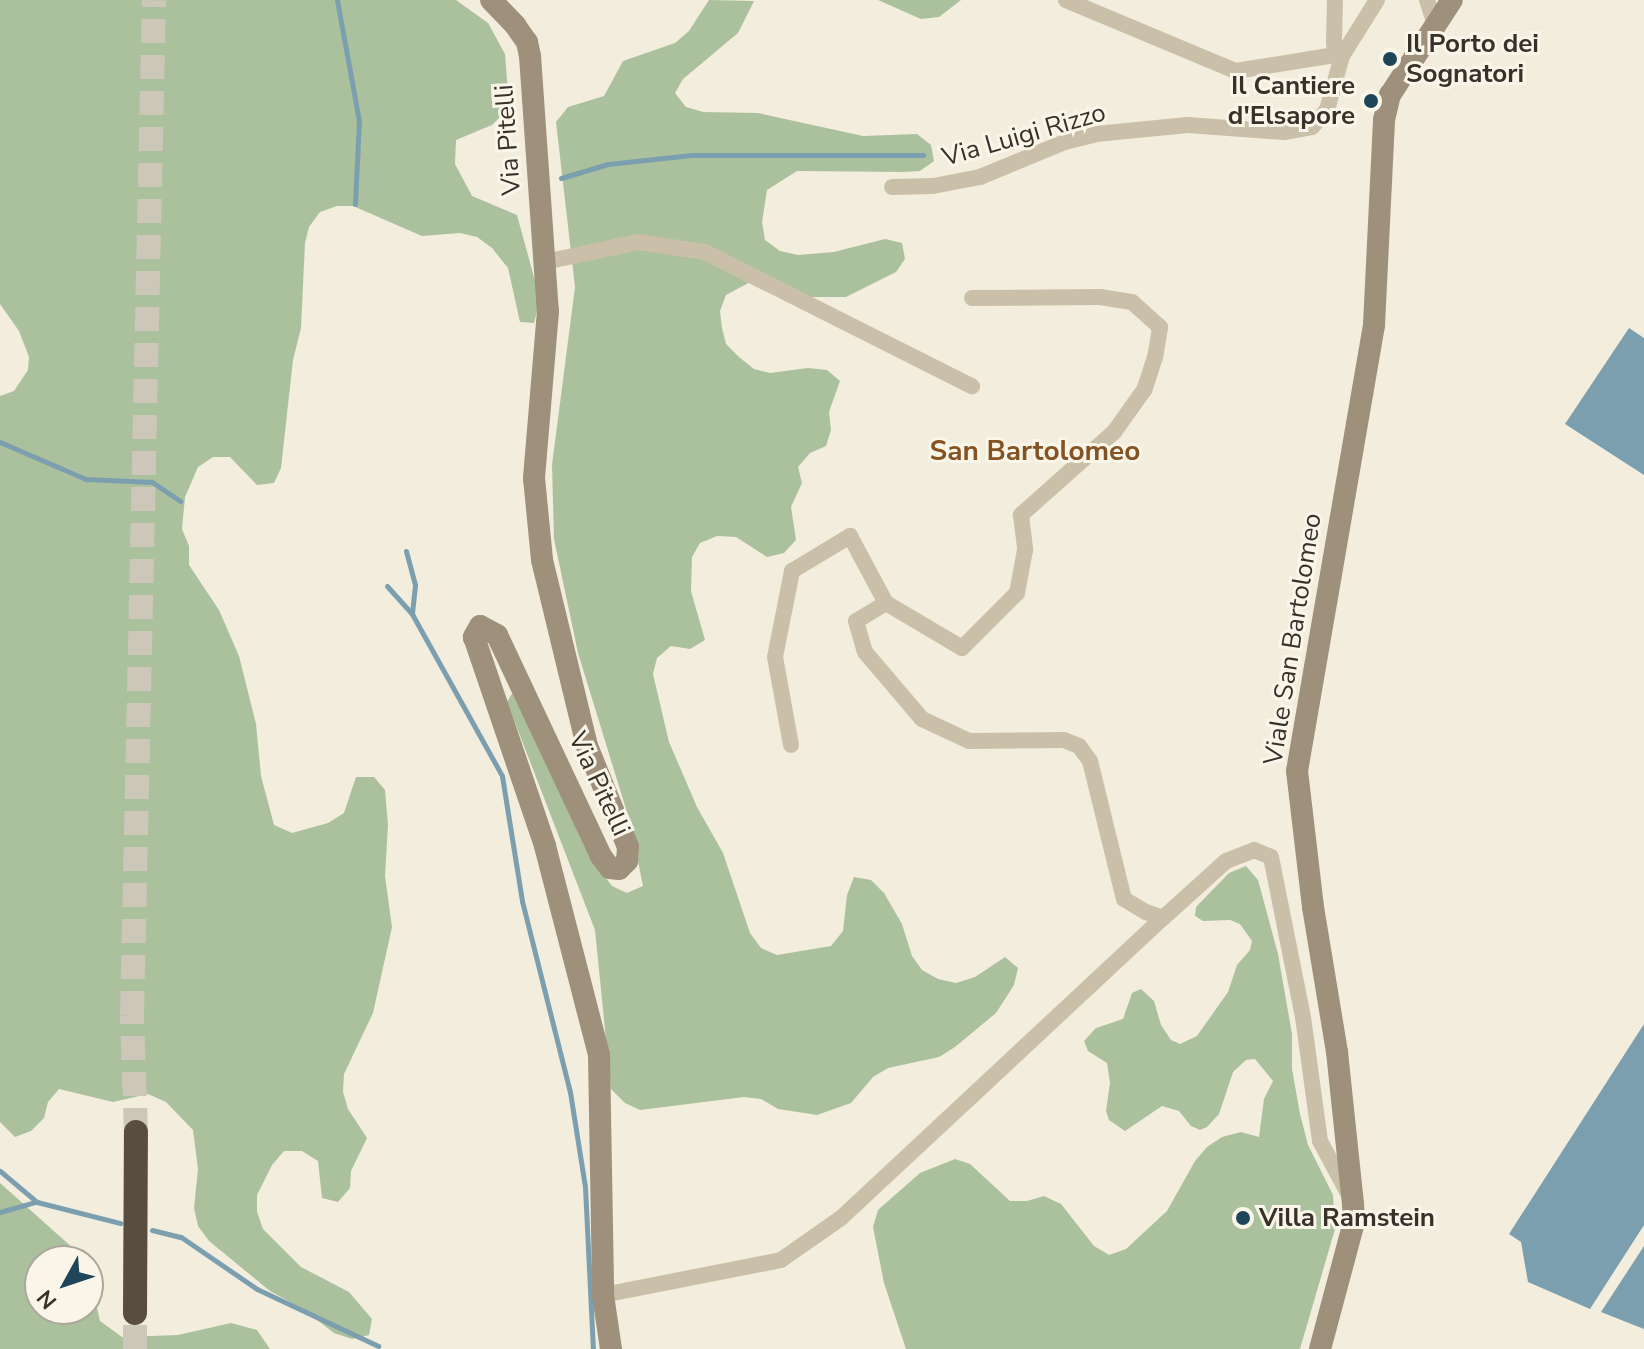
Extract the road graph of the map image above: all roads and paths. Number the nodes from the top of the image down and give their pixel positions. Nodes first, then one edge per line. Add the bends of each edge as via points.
1 (491, 0) edge
2 (1066, 0) edge
3 (1335, 0) edge
4 (1377, 0) edge
5 (1427, 0) edge
6 (1452, 0) edge
7 (1436, 27) junction
8 (1338, 55) junction
9 (892, 187) dead end
10 (545, 262) junction
11 (972, 298) dead end
12 (972, 386) dead end
13 (886, 603) junction
14 (791, 745) dead end
15 (1163, 918) junction
16 (136, 1132) tunnel mouth
17 (1353, 1204) junction
18 (603, 1295) junction
19 (135, 1313) tunnel mouth
20 (611, 1349) edge
21 (1320, 1349) edge

1 - 10 street, Via Pitelli via 527,42 530,56
2 - 8 street via 1236,71
3 - 8 street
4 - 8 street, Via Luigi Rizzo
5 - 7 street
6 - 7 street, Viale San Bartolomeo
7 - 17 street, Viale San Bartolomeo via 1390,95 1384,120 1374,325 1297,771
8 - 9 street, Via Luigi Rizzo via 1327,110 1312,127 1297,132 1188,125 1096,134 980,177
10 - 12 street via 638,242 705,252
10 - 18 street, Via Pitelli via 548,311 534,478 542,560 587,746 628,847 627,861 619,869 610,868 601,856 497,635 480,626 474,637 545,846 599,1055
11 - 13 street via 1100,297 1132,302 1160,327 1155,357 1144,390 1114,432 1021,515 1025,550 1017,593 962,648
13 - 14 street via 850,536 792,571 775,657
13 - 15 street via 856,621 865,652 922,719 969,741 1064,740 1079,746 1090,761 1124,899
15 - 17 street via 1226,861 1254,850 1271,857 1303,1017 1320,1141
15 - 18 street via 841,1218 781,1260
16 - 19 highway
17 - 21 street, Viale San Bartolomeo via 1354,1222
18 - 20 street, Via Pitelli

